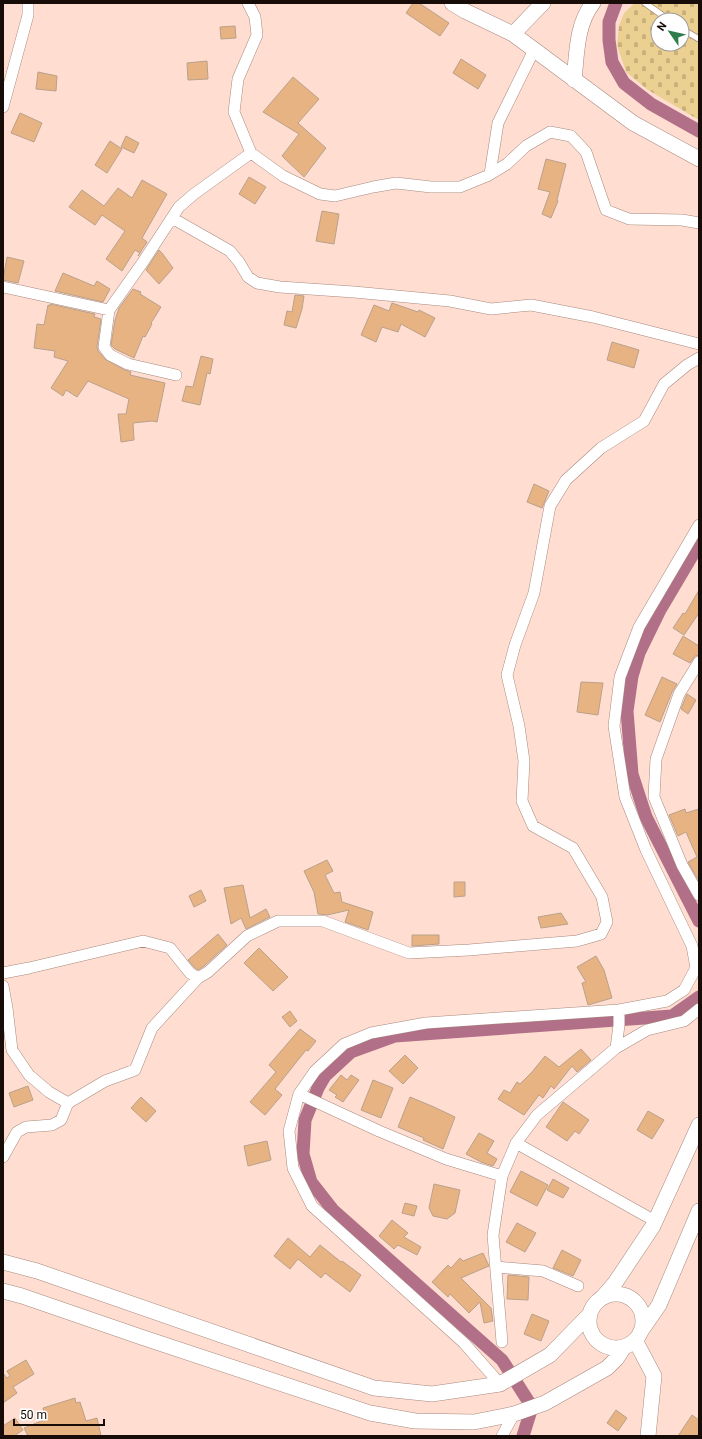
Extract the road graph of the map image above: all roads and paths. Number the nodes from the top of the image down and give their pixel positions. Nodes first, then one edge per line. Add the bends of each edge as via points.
1 (28, 3) edge
2 (248, 3) edge
3 (452, 3) edge
4 (543, 3) edge
5 (593, 3) edge
6 (645, 3) edge
7 (658, 12) edge
8 (513, 34) junction
9 (690, 34) edge
10 (699, 39) edge
11 (534, 50) junction
12 (574, 80) junction
13 (3, 107) edge
14 (251, 153) junction
15 (699, 160) edge
16 (490, 174) junction
17 (172, 218) junction
18 (699, 223) edge
19 (3, 287) edge
20 (109, 310) junction
21 (699, 344) edge
22 (699, 358) edge
23 (176, 375) dead end
24 (699, 525) edge
25 (699, 662) edge
26 (699, 895) edge
27 (3, 973) edge
28 (198, 978) junction
29 (3, 986) edge
30 (699, 1009) edge
31 (619, 1016) junction
32 (616, 1048) junction
33 (307, 1098) junction
34 (68, 1103) junction
35 (699, 1126) edge
36 (516, 1143) junction
37 (3, 1157) edge
38 (502, 1176) junction
39 (699, 1211) edge
40 (655, 1221) junction
41 (3, 1262) edge
42 (496, 1267) junction
43 (578, 1286) dead end
44 (3, 1291) edge
45 (602, 1298) junction
46 (590, 1314) junction
47 (633, 1339) junction
48 (502, 1342) dead end
49 (503, 1382) junction
50 (517, 1413) junction
51 (502, 1436) edge
52 (648, 1436) edge

1 - 13 street via 28,15
2 - 14 street via 255,17 257,35 238,79 234,112
3 - 8 main road
4 - 8 main road
5 - 12 main road via 582,22
6 - 7 lane
8 - 11 main road
9 - 10 lane
11 - 12 main road
11 - 16 street via 498,124
12 - 15 main road via 633,123
14 - 16 street via 283,176 320,194 335,196 396,183 460,187
14 - 17 street via 194,194 178,208
16 - 18 street via 507,164 526,146 550,132 571,136 586,152 606,210 629,219 682,220
17 - 20 street
17 - 21 street via 230,251 248,277 258,283 450,301 491,309 531,305 593,317
19 - 20 street
20 - 23 street via 104,347 110,355 128,364
22 - 28 street via 664,384 644,421 601,448 566,480 550,506 534,593 507,675 524,761 522,801 533,826 573,848 602,897 608,922 601,934 577,940 410,953 323,920 278,921 247,936
24 - 31 street via 639,627 620,677 614,726 625,797 646,850 692,946 696,968 684,990 667,1001
25 - 26 street via 678,694 656,759 654,797 682,865
27 - 28 street via 143,941 170,948 190,973
28 - 34 street via 152,1028 135,1070 105,1081
29 - 34 street via 12,1050 29,1075 49,1092
30 - 32 street via 684,1021 647,1030
31 - 32 street
31 - 33 street via 426,1023 371,1033 344,1044 315,1070
32 - 36 street via 537,1115
33 - 38 street via 446,1159
33 - 49 street via 289,1131 293,1168 312,1206 464,1343
34 - 37 street via 60,1120 52,1125 26,1127 17,1132
35 - 40 main road
36 - 38 street
36 - 40 street
38 - 42 street via 493,1235
39 - 47 main road via 660,1305
40 - 45 main road via 615,1283
41 - 49 main road via 37,1271 374,1388 432,1394
42 - 43 street via 544,1271
42 - 48 street
44 - 50 main road via 370,1413 415,1421 474,1422
45 - 46 main road via 596,1302
45 - 47 main road via 618,1294 626,1296 639,1307 643,1323
46 - 47 main road via 591,1331 598,1341 608,1347 616,1348
46 - 49 main road via 550,1355
47 - 50 main road via 608,1368 546,1403
47 - 52 main road via 654,1376
50 - 51 street

